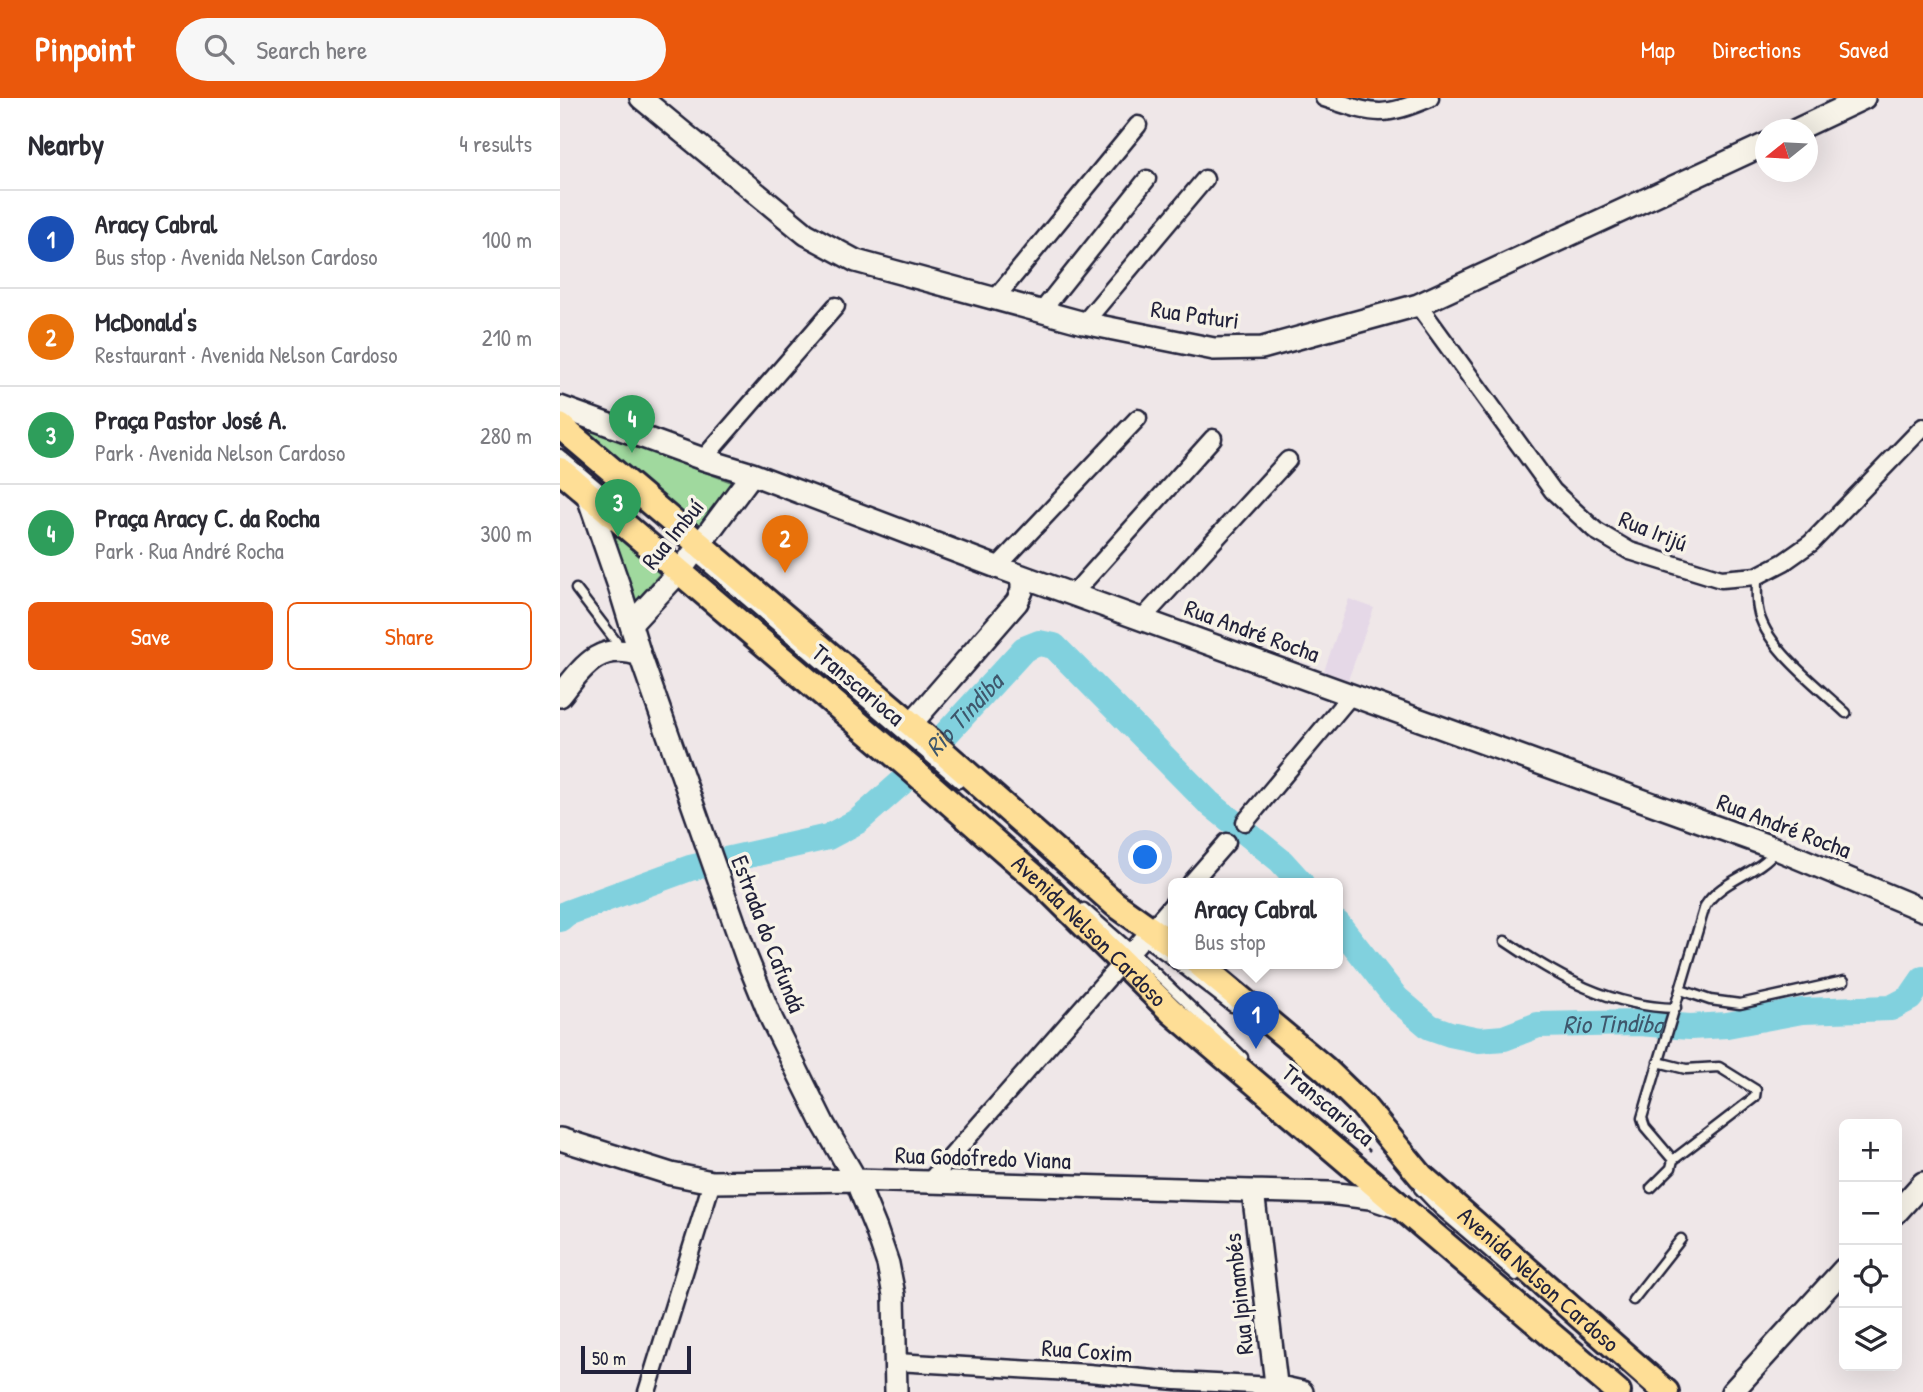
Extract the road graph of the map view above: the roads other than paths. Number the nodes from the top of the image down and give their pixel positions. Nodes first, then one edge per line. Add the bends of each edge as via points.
1 (642, 98) edge
2 (1324, 98) edge
3 (1430, 98) edge
4 (1864, 98) edge
5 (1818, 120) edge
6 (1138, 125) dead end
7 (1755, 149) edge
8 (1147, 179) dead end
9 (1205, 179) dead end
10 (994, 300) junction
11 (1418, 305) junction
12 (836, 306) dead end
13 (1041, 312) junction
14 (1084, 323) junction
15 (560, 407) edge
16 (1138, 418) dead end
17 (560, 426) edge
18 (1923, 427) edge
19 (1213, 438) dead end
20 (560, 454) edge
21 (703, 459) junction
22 (1288, 460) dead end
23 (570, 464) edge
24 (752, 474) junction
25 (586, 491) junction
26 (621, 493) dead end
27 (624, 509) dead end
28 (687, 558) junction
29 (997, 567) junction
30 (1022, 576) junction
31 (1757, 576) junction
32 (576, 589) dead end
33 (1073, 594) junction
34 (1142, 619) junction
35 (631, 624) junction
36 (631, 652) junction
37 (1350, 695) junction
38 (560, 696) edge
39 (1846, 713) dead end
40 (903, 733) junction
41 (924, 759) junction
42 (965, 787) dead end
43 (1245, 822) dead end
44 (998, 832) dead end
45 (1227, 842) dead end
46 (1777, 849) junction
47 (1039, 850) dead end
48 (1195, 878) edge
49 (1060, 887) dead end
50 (1081, 905) dead end
51 (1168, 909) edge
52 (1923, 910) edge
53 (1122, 921) dead end
54 (1505, 941) dead end
55 (1136, 943) junction
56 (1168, 946) edge
57 (1168, 959) edge
58 (1183, 969) edge
59 (1205, 969) edge
60 (1844, 981) dead end
61 (1681, 990) junction
62 (1237, 1011) dead end
63 (1675, 1011) junction
64 (1296, 1058) dead end
65 (1658, 1062) junction
66 (1249, 1063) dead end
67 (1306, 1065) dead end
68 (560, 1139) edge
69 (1672, 1160) junction
70 (856, 1180) junction
71 (712, 1182) junction
72 (928, 1183) junction
73 (1413, 1183) dead end
74 (1922, 1187) edge
75 (1651, 1188) dead end
76 (1253, 1191) junction
77 (1902, 1207) edge
78 (1409, 1212) junction
79 (1681, 1239) dead end
80 (1839, 1274) edge
81 (1521, 1280) dead end
82 (1633, 1300) dead end
83 (896, 1362) junction
84 (1276, 1389) edge
85 (647, 1392) edge
86 (896, 1392) edge
87 (1302, 1392) edge
88 (1618, 1392) edge
89 (1666, 1392) edge
90 (1732, 1392) edge

1 - 10 main road, Rua Paturi via 806,234 856,261
2 - 3 street via 1381,113
4 - 5 main road
6 - 10 street
7 - 11 main road, Rua Paturi
8 - 13 street
9 - 14 street
10 - 13 main road, Rua Paturi
11 - 14 main road, Rua Paturi via 1262,348 1214,349
11 - 31 street, Rua Irijú via 1553,491 1596,531 1630,551 1721,579
12 - 21 street
13 - 14 main road, Rua Paturi
15 - 21 main road, Rua André Rocha
16 - 29 street
17 - 28 main road, Avenida Nelson Cardoso
18 - 31 street, Rua Irijú via 1811,542
19 - 33 street
20 - 27 lane
21 - 24 main road, Rua André Rocha
22 - 34 street
23 - 25 main road, Avenida Nelson Cardoso
23 - 26 lane
24 - 28 main road, Rua Imbuí
24 - 29 main road, Rua André Rocha
25 - 28 main road, Avenida Nelson Cardoso
25 - 35 main road, Estrada do Cafundá
28 - 35 main road, Rua Imbuí
28 - 40 main road, Avenida Nelson Cardoso
28 - 41 main road, Avenida Nelson Cardoso
29 - 30 main road, Rua André Rocha
30 - 33 main road, Rua André Rocha
30 - 40 main road via 1017,603
31 - 39 lane via 1758,611 1769,634 1784,655
32 - 36 lane
33 - 34 main road, Rua André Rocha
34 - 37 main road, Rua André Rocha
35 - 36 main road, Estrada do Cafundá
36 - 38 main road via 594,658
36 - 70 main road, Estrada do Cafundá via 772,1020
37 - 43 street
37 - 46 main road, Rua André Rocha
40 - 41 main road, Avenida Nelson Cardoso
41 - 42 lane
41 - 55 main road, Avenida Nelson Cardoso via 1045,886
41 - 55 main road, Avenida Nelson Cardoso via 1115,904
44 - 49 lane
45 - 48 street
46 - 52 main road, Rua André Rocha
46 - 61 lane via 1763,864 1712,895
47 - 53 lane
50 - 55 lane, Transcarioca
51 - 55 street
54 - 63 lane via 1577,986
55 - 56 main road, Avenida Nelson Cardoso
55 - 57 lane, Transcarioca
55 - 66 lane, Transcarioca
55 - 72 street
55 - 78 main road, Avenida Nelson Cardoso via 1171,1011
58 - 62 lane, Transcarioca
59 - 89 main road, Avenida Nelson Cardoso via 1325,1069 1422,1176 1603,1331
60 - 61 lane via 1740,1004
61 - 63 lane
63 - 65 lane
64 - 67 lane, Transcarioca
65 - 69 lane via 1643,1123
65 - 69 lane via 1686,1069 1719,1068 1756,1090 1755,1097
68 - 71 main road, Rua Godofredo Viana
69 - 75 lane via 1671,1168
70 - 71 main road, Rua Godofredo Viana
70 - 72 main road, Rua Godofredo Viana
70 - 83 main road, Estrada do Cafundá via 888,1264
71 - 85 street
72 - 76 main road, Rua Godofredo Viana
73 - 81 lane
74 - 77 main road
76 - 78 main road, Rua Godofredo Viana via 1349,1194
76 - 84 main road, Rua Ipinambés
78 - 88 main road, Avenida Nelson Cardoso
79 - 82 lane
80 - 90 main road
83 - 84 street, Rua Coxim
83 - 86 main road, Estrada do Cafundá
84 - 87 main road

